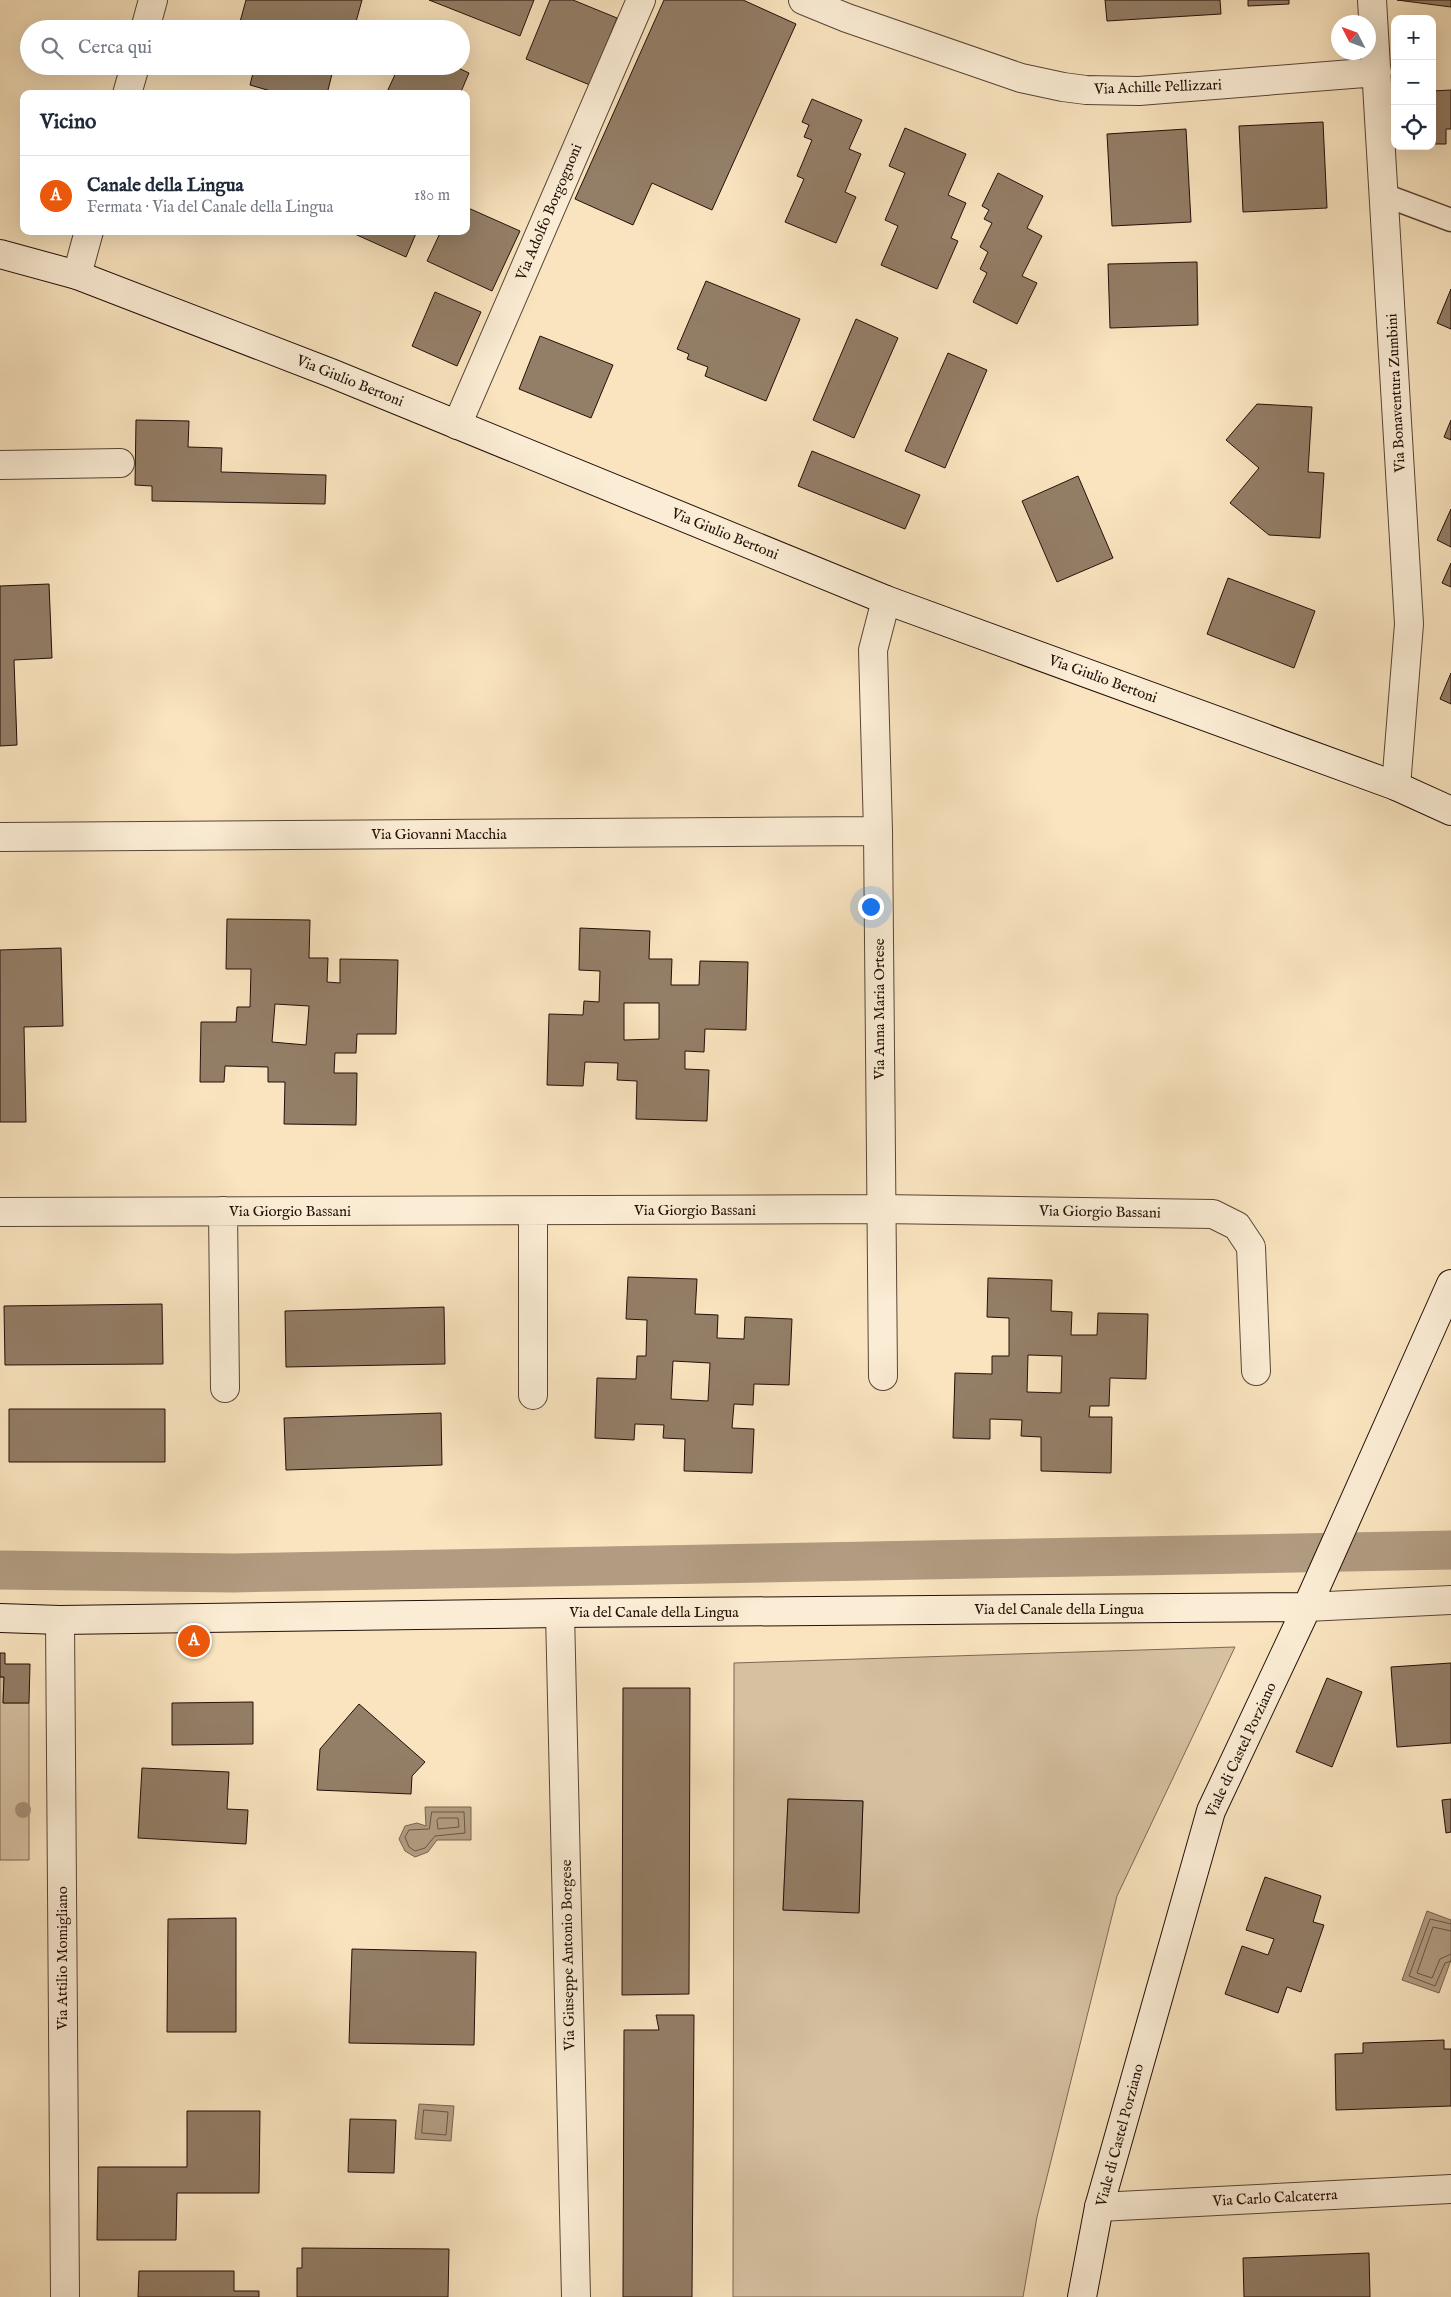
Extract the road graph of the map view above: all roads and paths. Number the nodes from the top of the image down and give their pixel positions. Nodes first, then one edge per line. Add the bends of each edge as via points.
1 (153, 0) edge
2 (641, 0) edge
3 (803, 0) edge
4 (1372, 0) edge
5 (147, 20) edge
6 (1377, 72) junction
7 (132, 75) edge
8 (128, 90) edge
9 (1384, 195) junction
10 (1451, 220) edge
11 (88, 235) edge
12 (0, 254) edge
13 (77, 275) junction
14 (457, 425) junction
15 (120, 463) dead end
16 (0, 465) edge
17 (886, 600) junction
18 (1396, 786) junction
19 (1451, 811) edge
20 (878, 831) junction
21 (0, 837) edge
22 (880, 1209) junction
23 (222, 1211) junction
24 (533, 1211) junction
25 (0, 1212) edge
26 (1448, 1295) edge
27 (1256, 1371) dead end
28 (883, 1376) dead end
29 (225, 1388) dead end
30 (533, 1395) dead end
31 (1313, 1595) junction
32 (1451, 1600) edge
33 (560, 1613) junction
34 (0, 1618) edge
35 (60, 1620) junction
36 (1451, 2189) edge
37 (1099, 2207) junction
38 (64, 2297) edge
39 (576, 2297) edge
40 (1082, 2297) edge

1 - 5 street
2 - 14 street, Via Adolfo Borgognoni
3 - 6 street, Via Achille Pellizzari via 1021,78 1063,87 1139,91
4 - 6 street, Via Bonaventura Zumbini
6 - 9 street, Via Bonaventura Zumbini
7 - 8 street
9 - 10 lane
9 - 18 street, Via Bonaventura Zumbini via 1409,624
11 - 13 street
12 - 13 street, Via Giulio Bertoni
13 - 14 street, Via Giulio Bertoni
14 - 17 street, Via Giulio Bertoni
15 - 16 street
17 - 18 street, Via Giulio Bertoni
17 - 20 street, Via Anna Maria Ortese via 873,650
18 - 19 street, Via Giulio Bertoni
20 - 21 street, Via Giovanni Macchia
20 - 22 street, Via Anna Maria Ortese
22 - 24 street, Via Giorgio Bassani
22 - 27 street, Via Giorgio Bassani via 1213,1214 1237,1226 1251,1247
22 - 28 street, Via Anna Maria Ortese
23 - 24 street, Via Giorgio Bassani
23 - 25 street, Via Giorgio Bassani
23 - 29 street
24 - 30 street
26 - 31 street, Viale di Castel Porziano
31 - 32 street, Via del Canale della Lingua
31 - 33 street, Via del Canale della Lingua
31 - 37 street, Viale di Castel Porziano via 1211,1811
33 - 35 street, Via del Canale della Lingua
33 - 39 street, Via Giuseppe Antonio Borgese
34 - 35 street, Via del Canale della Lingua
35 - 38 street, Via Attilio Momigliano
36 - 37 street, Via Carlo Calcaterra
37 - 40 street, Viale di Castel Porziano

